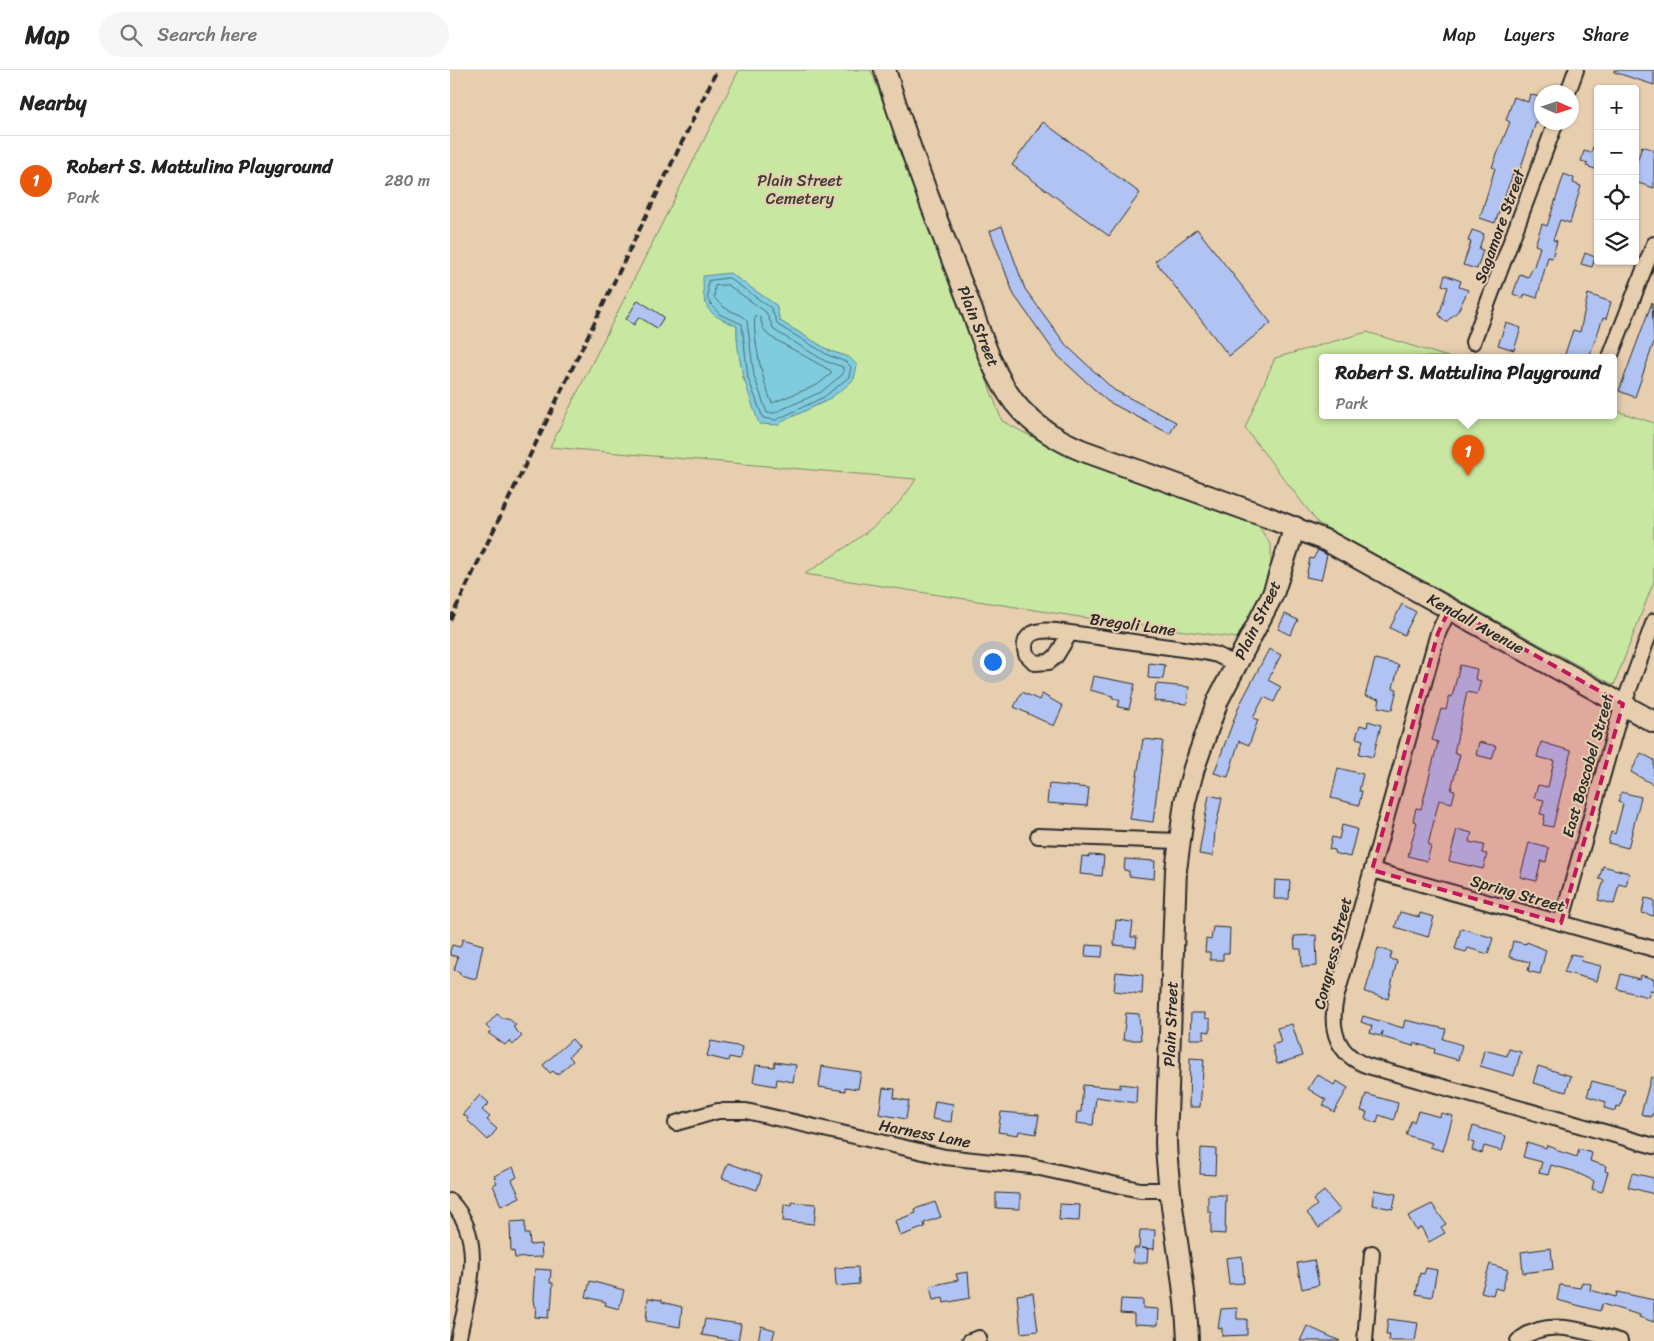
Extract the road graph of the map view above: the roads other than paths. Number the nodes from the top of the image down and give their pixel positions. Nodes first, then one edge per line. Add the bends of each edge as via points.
1 (885, 70) edge
2 (1576, 70) edge
3 (1571, 85) edge
4 (1553, 130) edge
5 (1654, 244) edge
6 (1473, 342) dead end
7 (1611, 354) edge
8 (1295, 527) junction
9 (1450, 608) junction
10 (1654, 621) edge
11 (1070, 633) junction
12 (1235, 664) junction
13 (1623, 704) junction
14 (1654, 722) edge
15 (1038, 836) dead end
16 (1178, 841) junction
17 (1372, 870) junction
18 (1561, 923) junction
19 (1654, 949) edge
20 (676, 1123) dead end
21 (1654, 1146) edge
22 (1169, 1190) junction
23 (450, 1201) edge
24 (1372, 1253) dead end
25 (458, 1341) edge
26 (1188, 1341) edge
27 (1365, 1341) edge
28 (1518, 1341) edge
29 (1620, 1341) edge

1 - 8 street, Plain Street via 925,190 980,332 1004,387 1023,412 1050,435 1081,450
2 - 3 street
4 - 6 street, Sagamore Street
5 - 7 street
8 - 9 street, Kendall Avenue
8 - 12 street, Plain Street via 1273,594
9 - 13 street, Kendall Avenue
9 - 17 street, Congress Street via 1438,633
10 - 13 street, East Boscobel Street
11 - 11 street, Bregoli Lane via 1038,630 1026,639 1024,648 1027,656 1035,663 1043,664 1054,658
11 - 12 street, Bregoli Lane via 1210,653
12 - 16 street, Plain Street via 1218,700 1194,768
13 - 14 street, Kendall Avenue
13 - 18 street, East Boscobel Street
15 - 16 street
16 - 22 street, Plain Street via 1166,1130
17 - 18 street, Spring Street
17 - 21 street, Congress Street via 1334,1007 1334,1033 1346,1054 1368,1066
18 - 19 street, Spring Street
20 - 22 street, Harness Lane via 718,1111 746,1111 945,1157 1040,1168 1140,1190
22 - 26 street, Plain Street via 1185,1295
23 - 25 street via 460,1212 468,1230 473,1260
24 - 27 street
28 - 29 street via 1536,1330 1558,1327

